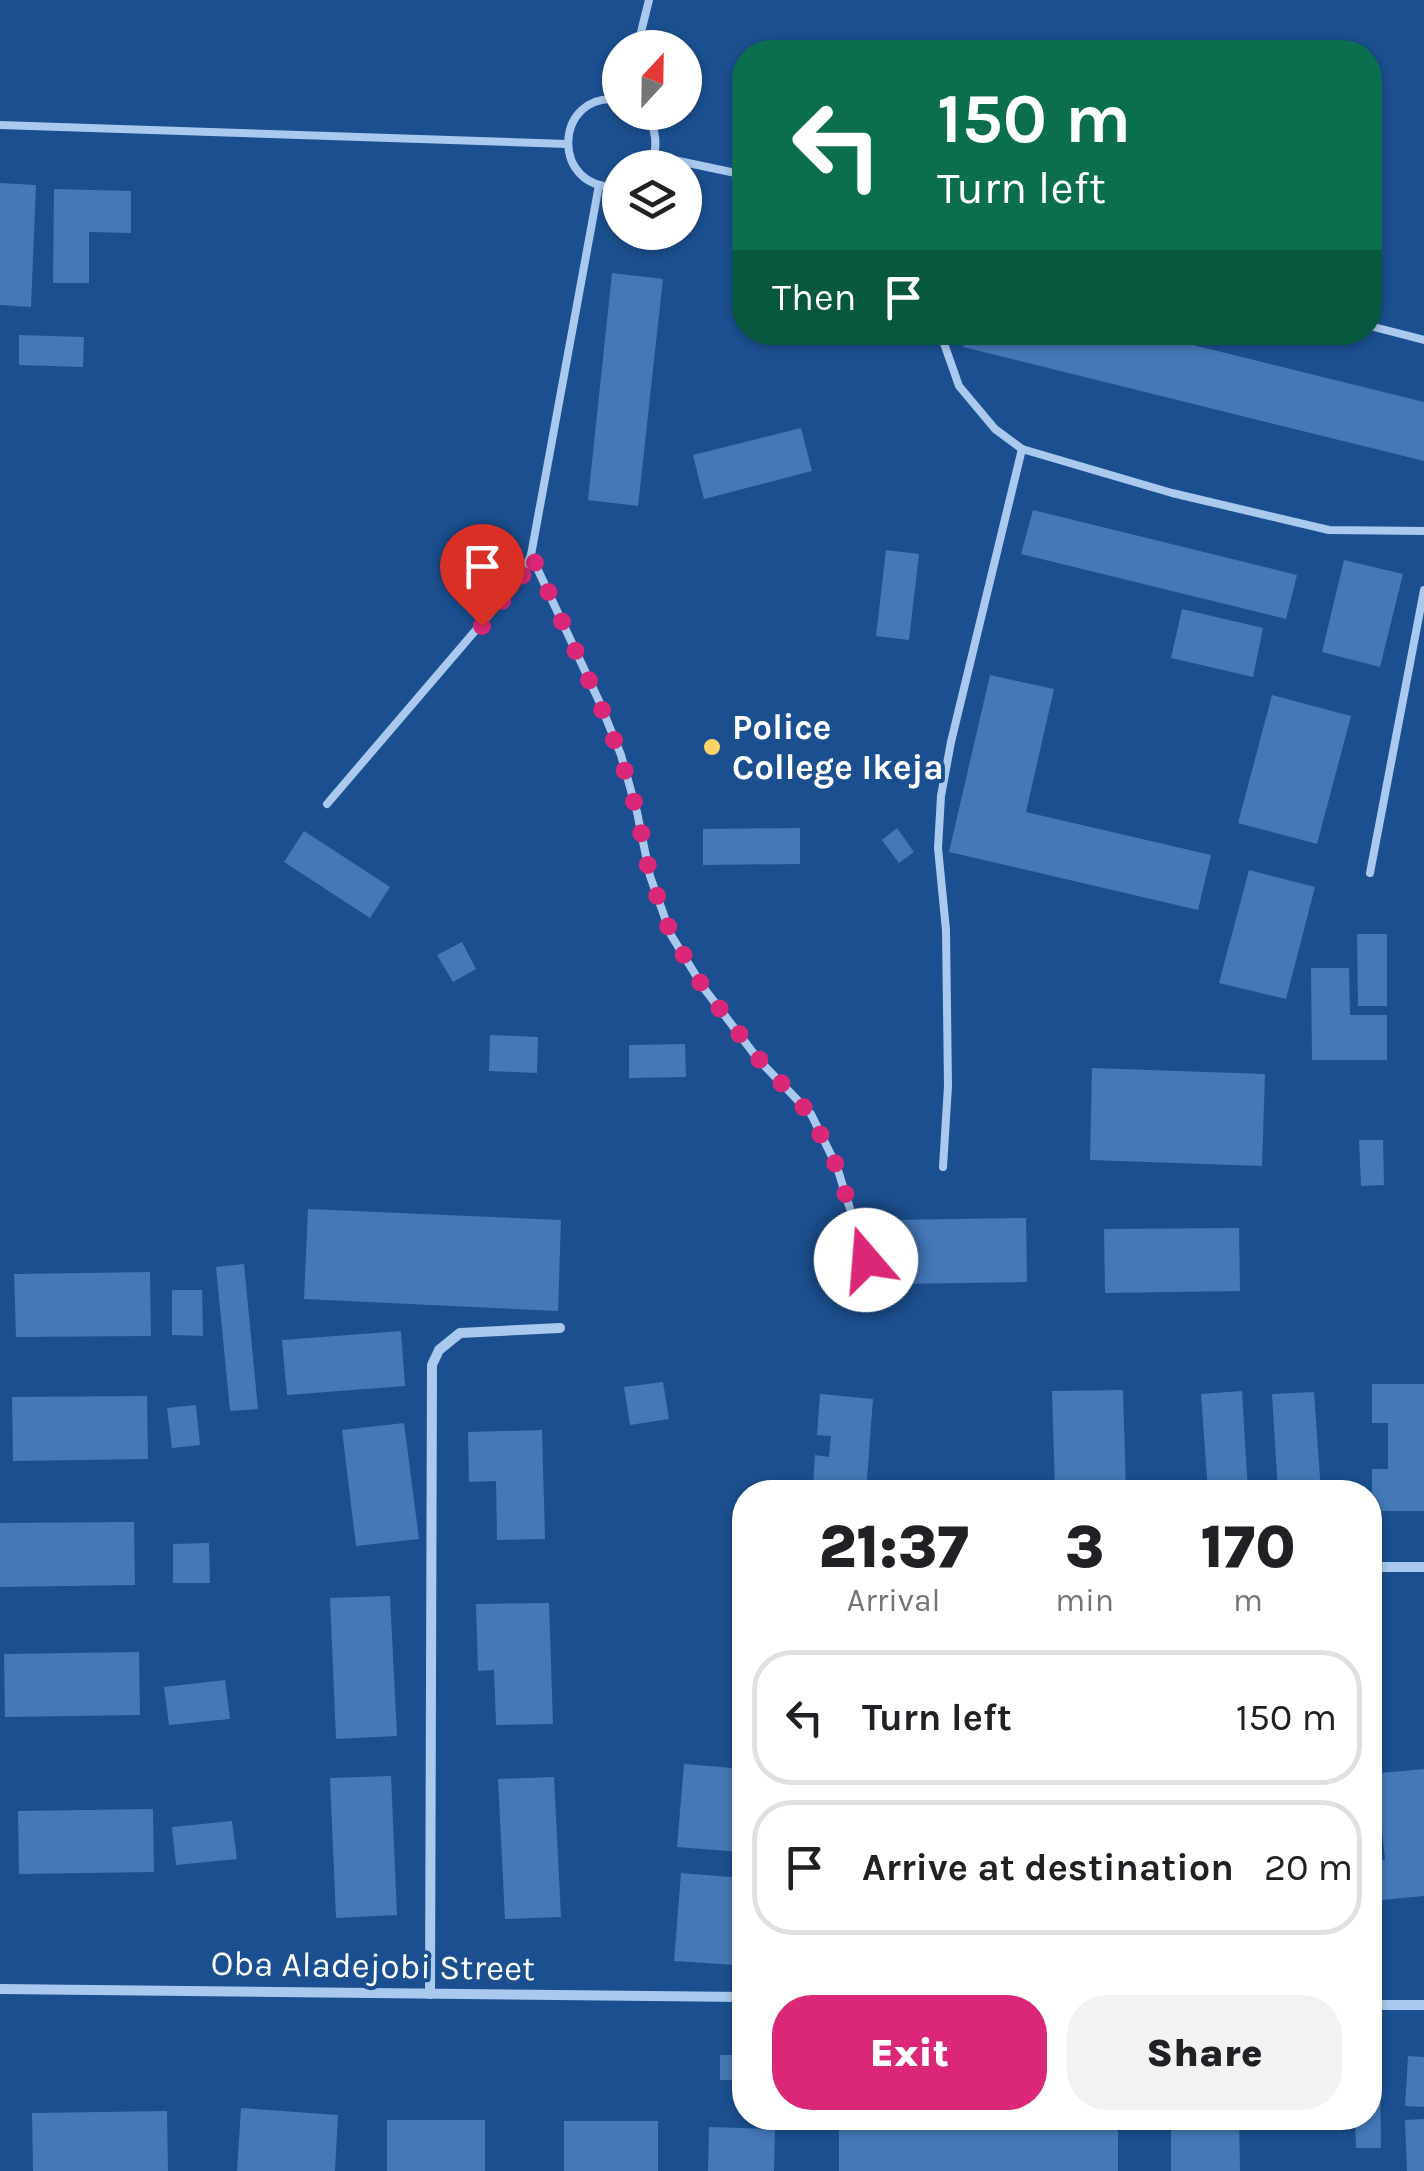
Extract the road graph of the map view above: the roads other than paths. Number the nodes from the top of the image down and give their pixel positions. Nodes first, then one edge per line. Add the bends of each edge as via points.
1 (648, 0) edge
2 (641, 30) edge
3 (602, 100) edge
4 (0, 126) edge
5 (567, 144) junction
6 (702, 166) edge
7 (732, 172) edge
8 (599, 185) junction
9 (602, 185) edge
10 (1382, 329) edge
11 (1424, 340) edge
12 (945, 345) edge
13 (1022, 449) junction
14 (1424, 531) edge
15 (531, 554) junction
16 (1424, 590) edge
17 (327, 804) dead end
18 (1370, 873) dead end
19 (943, 1167) dead end
20 (866, 1260) dead end
21 (560, 1328) dead end
22 (1382, 1567) edge
23 (1424, 1568) edge
24 (0, 1989) edge
25 (430, 1994) junction
26 (732, 1997) edge
27 (1382, 2004) edge
28 (1424, 2005) edge

1 - 2 lane
3 - 5 lane via 575,117
4 - 5 lane
5 - 8 lane via 576,170
6 - 7 lane
8 - 9 lane
8 - 15 lane
10 - 11 lane
12 - 13 lane via 959,386
13 - 14 lane via 1330,530
13 - 19 lane via 941,796 948,1009
15 - 17 lane via 508,596
15 - 20 lane via 620,755 671,934 703,987 810,1114 837,1167
16 - 18 lane
21 - 25 street via 460,1333 438,1350 432,1365
22 - 23 street
24 - 25 street, Oba Aladejobi Street
25 - 26 street, Oba Aladejobi Street
27 - 28 street

